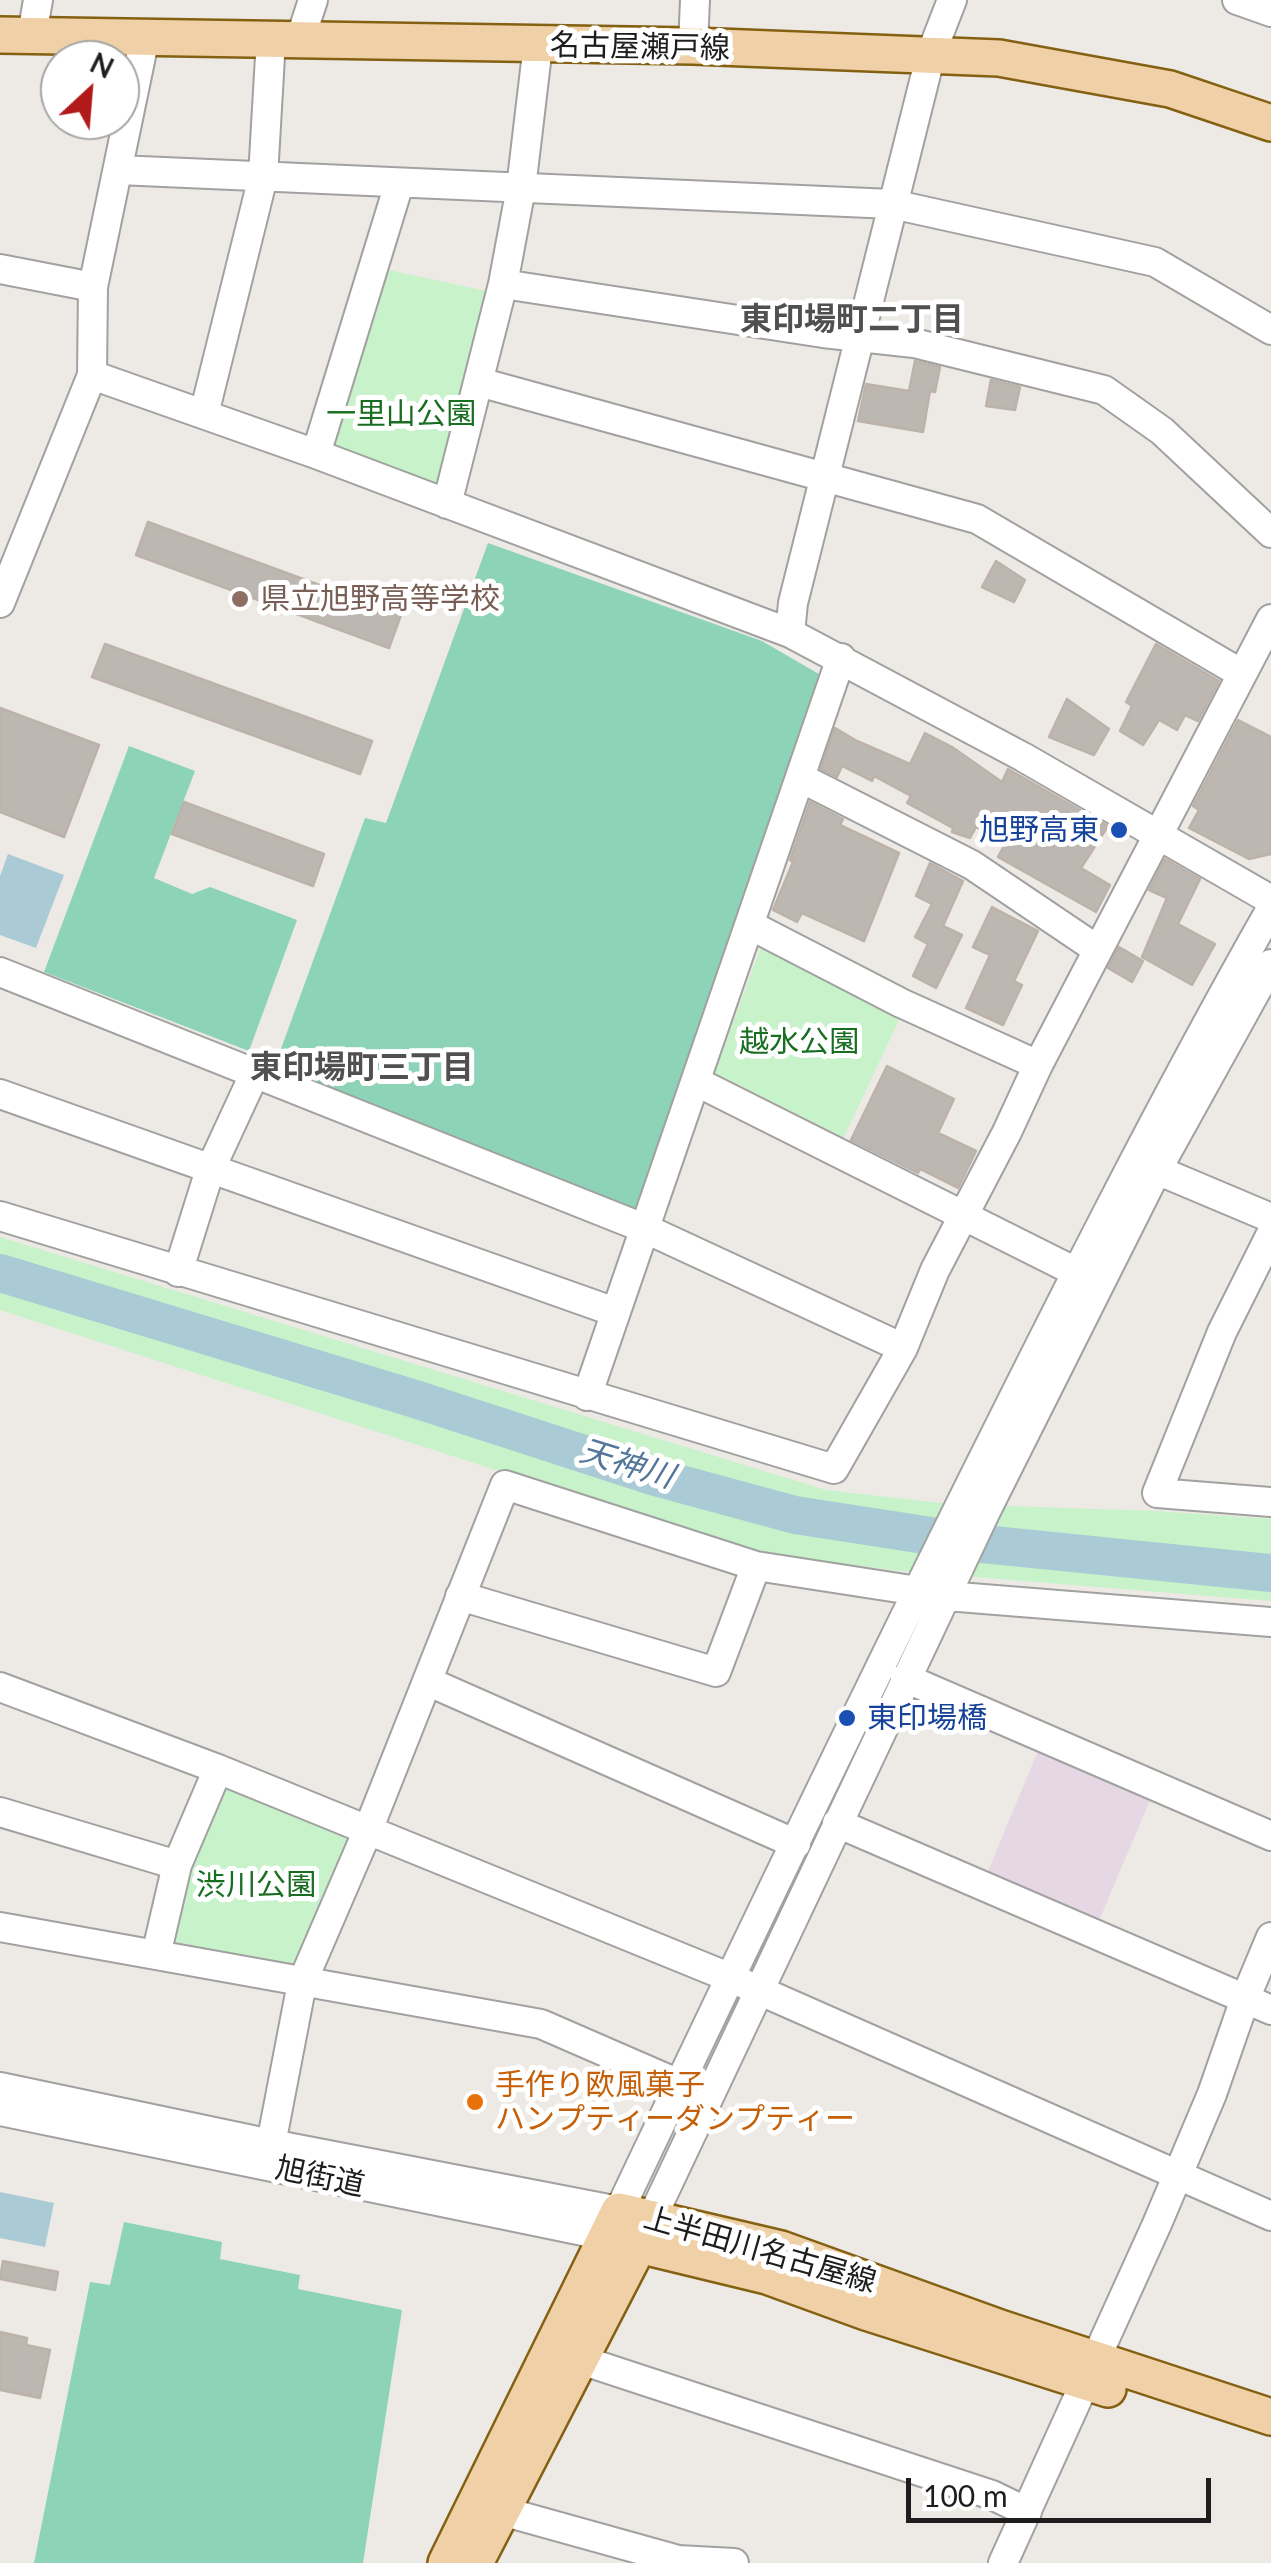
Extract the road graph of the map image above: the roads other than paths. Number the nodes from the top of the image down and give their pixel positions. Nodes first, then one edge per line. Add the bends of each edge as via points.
1 (38, 0) edge
2 (313, 0) edge
3 (695, 0) edge
4 (952, 0) edge
5 (1237, 0) edge
6 (1271, 12) edge
7 (16, 35) edge
8 (145, 36) junction
9 (286, 39) junction
10 (538, 45) junction
11 (692, 46) junction
12 (931, 54) junction
13 (1271, 123) edge
14 (118, 170) junction
15 (263, 177) junction
16 (399, 184) junction
17 (521, 188) junction
18 (892, 204) junction
19 (0, 268) edge
20 (504, 284) junction
21 (93, 287) junction
22 (1271, 330) edge
23 (859, 336) junction
24 (92, 375) junction
25 (479, 382) junction
26 (204, 414) junction
27 (316, 454) junction
28 (824, 476) junction
29 (446, 504) junction
30 (1271, 533) edge
31 (2, 594) edge
32 (1271, 619) edge
33 (790, 633) junction
34 (840, 658) junction
35 (1242, 674) junction
36 (801, 778) junction
37 (1158, 836) junction
38 (1271, 900) edge
39 (1271, 909) edge
40 (750, 924) junction
41 (1098, 950) junction
42 (1271, 964) edge
43 (0, 972) edge
44 (1038, 1064) junction
45 (254, 1075) junction
46 (696, 1082) junction
47 (0, 1094) edge
48 (210, 1170) junction
49 (1157, 1170) junction
50 (964, 1215) junction
51 (0, 1216) edge
52 (1271, 1218) edge
53 (646, 1229) junction
54 (1271, 1234) edge
55 (178, 1272) junction
56 (1076, 1272) junction
57 (615, 1312) junction
58 (903, 1348) junction
59 (587, 1396) junction
60 (1271, 1502) edge
61 (973, 1509) junction
62 (756, 1566) junction
63 (938, 1581) junction
64 (460, 1596) junction
65 (1271, 1622) edge
66 (905, 1678) junction
67 (427, 1681) junction
68 (0, 1687) edge
69 (218, 1769) junction
70 (0, 1812) edge
71 (837, 1823) junction
72 (368, 1830) junction
73 (1271, 1836) edge
74 (796, 1844) junction
75 (177, 1865) junction
76 (0, 1927) edge
77 (1271, 1937) edge
78 (156, 1955) junction
79 (731, 1978) junction
80 (302, 1983) junction
81 (760, 1992) junction
82 (1245, 1999) junction
83 (1271, 2010) edge
84 (679, 2084) junction
85 (0, 2087) edge
86 (0, 2112) edge
87 (271, 2144) junction
88 (1176, 2176) junction
89 (1271, 2216) edge
90 (628, 2228) junction
91 (580, 2360) junction
92 (1089, 2370) junction
93 (1271, 2417) edge
94 (1271, 2443) edge
95 (502, 2511) junction
96 (1027, 2512) junction
97 (446, 2563) edge
98 (475, 2563) edge
99 (734, 2563) edge
100 (1003, 2563) edge

1 - 7 street
2 - 9 street
3 - 11 street
4 - 12 street
5 - 6 street
7 - 8 main road, 名古屋瀬戸線
8 - 9 main road, 名古屋瀬戸線
8 - 14 street
9 - 10 main road, 名古屋瀬戸線
9 - 15 street
10 - 11 main road, 名古屋瀬戸線
10 - 17 street
11 - 12 main road, 名古屋瀬戸線
12 - 13 main road, 名古屋瀬戸線 via 1111,76
12 - 18 street
14 - 15 street
14 - 21 street
15 - 16 street
15 - 26 street
16 - 17 street
16 - 27 street
17 - 18 street
17 - 20 street
18 - 22 street via 1154,262
18 - 23 street
19 - 21 street
20 - 23 street
20 - 25 street
21 - 24 street
23 - 28 street
23 - 30 street via 945,349 1104,390 1162,431
24 - 26 street
24 - 31 street
25 - 28 street
25 - 29 street
26 - 27 street
27 - 29 street
28 - 33 street
28 - 35 street via 977,519
29 - 33 street
32 - 35 street
33 - 34 street
34 - 36 street
34 - 37 street
35 - 37 street
36 - 40 street
36 - 41 street via 972,865
37 - 38 street
37 - 41 street
39 - 56 street
40 - 44 street via 901,1003
40 - 46 street
41 - 44 street
42 - 49 street
43 - 45 street
44 - 50 street
45 - 48 street
45 - 53 street
46 - 50 street
46 - 53 street
47 - 48 street
48 - 55 street
48 - 57 street
49 - 52 street
49 - 61 street
50 - 56 street
50 - 58 street
51 - 55 street
53 - 57 street
53 - 58 street
54 - 60 street via 1222,1332 1157,1492
55 - 59 street
56 - 61 street
57 - 59 street
58 - 59 street via 834,1468
61 - 63 street
62 - 63 street
62 - 64 street via 716,1672
62 - 64 street via 505,1486
63 - 65 street
63 - 66 street
63 - 74 street
64 - 67 street
66 - 71 street
66 - 73 street
67 - 72 street
67 - 74 street
68 - 69 street
69 - 72 street
69 - 75 street
70 - 75 street
71 - 81 street
71 - 82 street
72 - 79 street
72 - 80 street
74 - 79 street
75 - 78 street
76 - 78 street
77 - 82 street
78 - 80 street
79 - 81 street
79 - 84 street
80 - 84 street via 541,2024
80 - 87 street
81 - 88 street
81 - 90 street
82 - 83 street
82 - 88 street
84 - 90 street
85 - 87 street, 旭街道
86 - 90 street, 旭街道
87 - 90 street, 旭街道
88 - 89 street
88 - 92 street
90 - 91 main road, 上半田川名古屋線
90 - 92 main road, 上半田川名古屋線 via 866,2312
90 - 97 main road, 上半田川名古屋線
91 - 95 main road, 上半田川名古屋線
91 - 96 street
92 - 93 main road, 上半田川名古屋線
92 - 94 main road, 上半田川名古屋線
92 - 96 street
95 - 98 main road, 上半田川名古屋線
95 - 99 street via 678,2560
96 - 100 street

